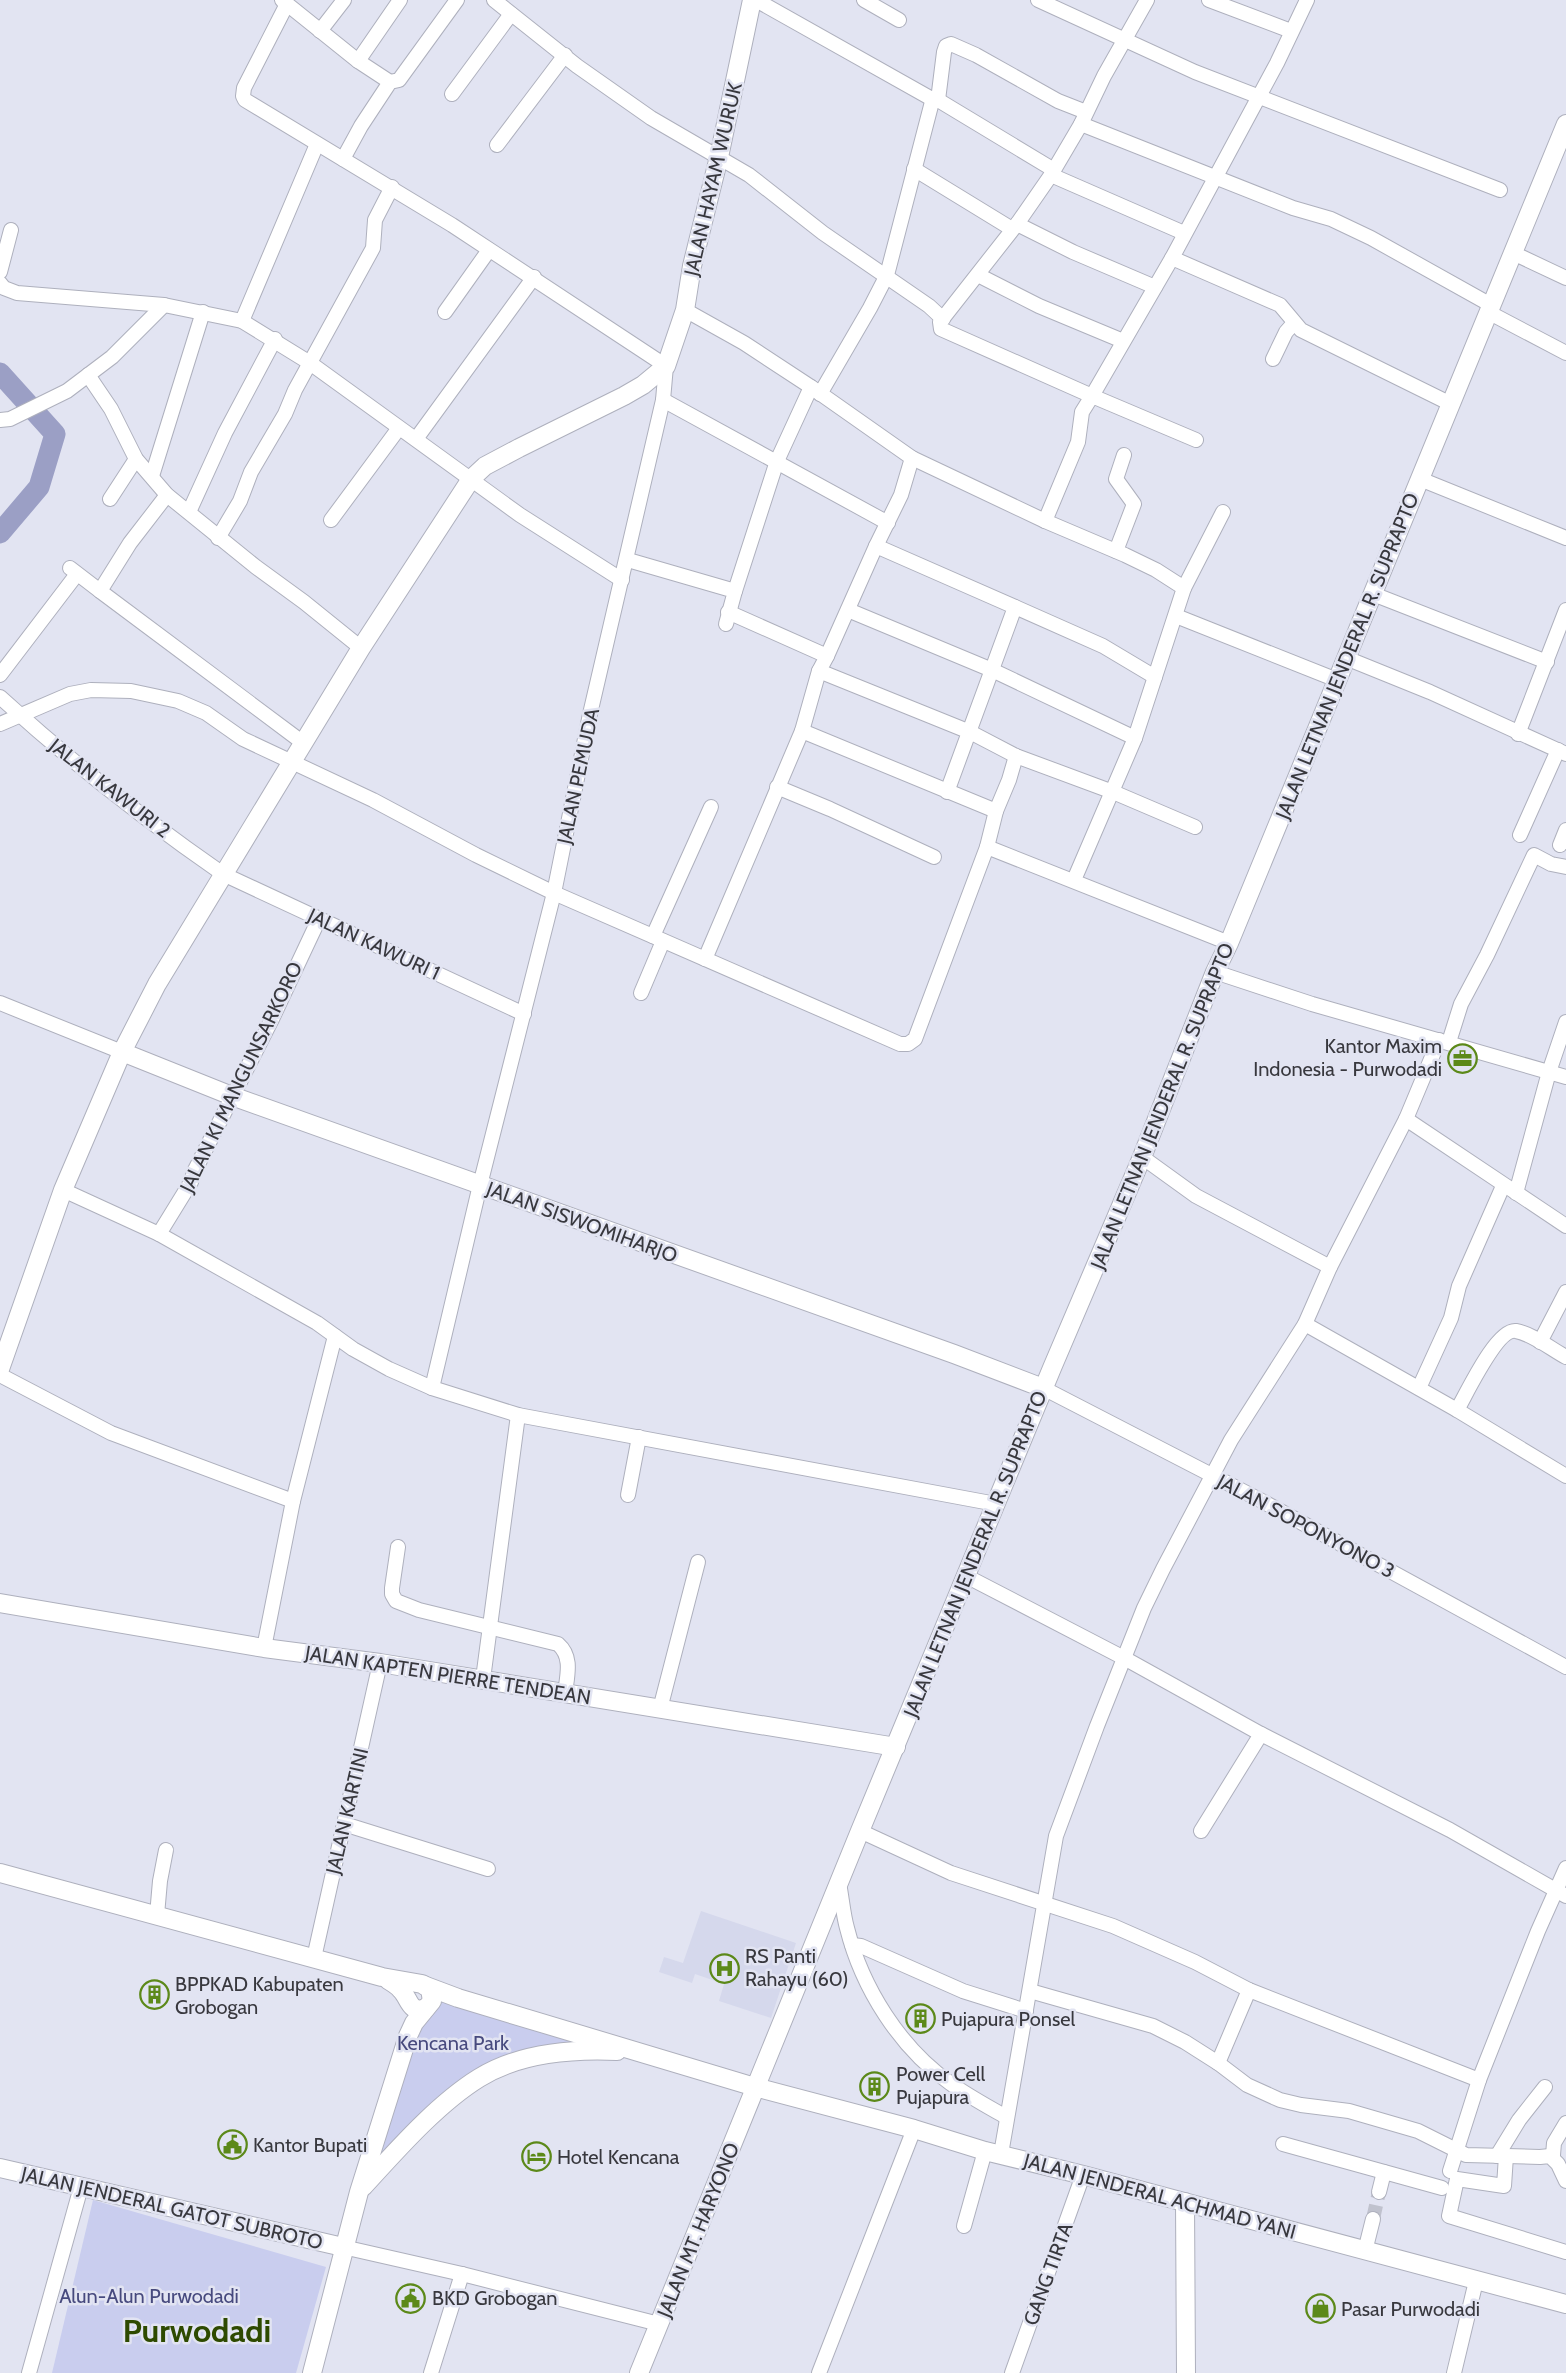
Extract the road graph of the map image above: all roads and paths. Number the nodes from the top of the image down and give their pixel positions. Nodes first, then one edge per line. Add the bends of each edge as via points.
1 (344, 0) edge
2 (400, 0) edge
3 (457, 0) edge
4 (754, 0) edge
5 (864, 0) edge
6 (1038, 0) edge
7 (1147, 0) edge
8 (1209, 0) edge
9 (1307, 0) edge
10 (285, 2) edge
11 (504, 6) edge
12 (899, 20) dead end
13 (320, 31) junction
14 (1291, 31) junction
15 (1124, 40) junction
16 (566, 55) junction
17 (358, 61) junction
18 (390, 82) junction
19 (452, 94) dead end
20 (1258, 96) junction
21 (935, 100) junction
22 (1083, 118) junction
23 (1566, 124) edge
24 (317, 144) junction
25 (497, 145) dead end
26 (719, 157) junction
27 (343, 159) junction
28 (914, 169) junction
29 (1053, 172) junction
30 (1215, 176) junction
31 (392, 187) junction
32 (1500, 190) dead end
33 (1015, 226) junction
34 (11, 230) dead end
35 (1184, 232) junction
36 (489, 250) junction
37 (1513, 253) junction
38 (1172, 258) junction
39 (0, 272) edge
40 (886, 275) junction
41 (978, 275) junction
42 (534, 277) junction
43 (1566, 278) edge
44 (0, 283) edge
45 (1155, 287) junction
46 (164, 305) junction
47 (1490, 309) junction
48 (685, 310) junction
49 (203, 312) junction
50 (445, 312) dead end
51 (943, 319) junction
52 (242, 321) junction
53 (1294, 322) junction
54 (275, 339) junction
55 (1123, 341) junction
56 (1566, 353) edge
57 (1274, 359) dead end
58 (668, 361) junction
59 (310, 363) junction
60 (88, 375) junction
61 (816, 391) junction
62 (1092, 396) junction
63 (663, 400) junction
64 (1451, 404) junction
65 (5, 420) edge
66 (399, 428) junction
67 (416, 439) junction
68 (1196, 440) dead end
69 (1124, 455) dead end
70 (912, 458) junction
71 (136, 459) junction
72 (777, 461) junction
73 (152, 476) junction
74 (471, 479) junction
75 (1420, 479) junction
76 (167, 495) junction
77 (110, 499) dead end
78 (189, 512) junction
79 (1223, 512) dead end
80 (331, 520) dead end
81 (1046, 521) junction
82 (888, 523) junction
83 (218, 537) junction
84 (1566, 538) edge
85 (876, 546) junction
86 (1116, 551) junction
87 (628, 560) junction
88 (622, 580) junction
89 (1184, 588) junction
90 (100, 591) junction
91 (735, 591) junction
92 (1372, 594) junction
93 (1014, 608) junction
94 (1566, 609) edge
95 (848, 610) junction
96 (1176, 616) junction
97 (361, 648) junction
98 (827, 656) junction
99 (1346, 658) junction
100 (1547, 662) junction
101 (992, 669) junction
102 (819, 670) junction
103 (0, 675) edge
104 (1155, 677) junction
105 (1337, 680) junction
106 (0, 697) edge
107 (21, 716) junction
108 (0, 724) edge
109 (802, 731) junction
110 (970, 732) junction
111 (1518, 734) junction
112 (1135, 738) junction
113 (302, 742) junction
114 (1562, 752) edge
115 (1016, 756) junction
116 (291, 762) junction
117 (777, 787) junction
118 (947, 792) junction
119 (1113, 792) junction
120 (711, 807) dead end
121 (996, 811) junction
122 (1195, 827) dead end
123 (1566, 830) edge
124 (1520, 835) dead end
125 (1560, 845) dead end
126 (987, 847) junction
127 (934, 857) dead end
128 (1566, 867) edge
129 (223, 874) junction
130 (1074, 880) junction
131 (554, 893) junction
132 (319, 919) junction
133 (658, 939) junction
134 (1229, 943) junction
135 (705, 959) junction
136 (1215, 972) junction
137 (641, 993) dead end
138 (0, 1003) edge
139 (524, 1014) junction
140 (1566, 1022) edge
141 (1444, 1041) junction
142 (122, 1052) junction
143 (1549, 1072) junction
144 (1566, 1077) edge
145 (232, 1096) junction
146 (1406, 1119) junction
147 (1142, 1157) junction
148 (480, 1185) junction
149 (1510, 1189) junction
150 (63, 1190) junction
151 (1566, 1226) edge
152 (159, 1234) junction
153 (1330, 1267) junction
154 (1566, 1292) edge
155 (1305, 1324) junction
156 (335, 1336) junction
157 (1540, 1342) junction
158 (1566, 1357) edge
159 (0, 1369) edge
160 (0, 1375) edge
161 (432, 1388) junction
162 (1044, 1388) junction
163 (1419, 1389) junction
164 (1457, 1410) junction
165 (518, 1415) junction
166 (639, 1437) junction
167 (1212, 1475) junction
168 (1566, 1476) edge
169 (628, 1495) dead end
170 (293, 1501) junction
171 (996, 1504) junction
172 (398, 1547) dead end
173 (698, 1562) dead end
174 (966, 1576) junction
175 (0, 1603) edge
176 (490, 1626) junction
177 (264, 1648) junction
178 (1124, 1658) junction
179 (380, 1663) junction
180 (1566, 1667) edge
181 (483, 1679) junction
182 (565, 1693) junction
183 (660, 1708) junction
184 (1261, 1734) junction
185 (896, 1747) junction
186 (344, 1824) junction
187 (860, 1831) junction
188 (1202, 1831) dead end
189 (166, 1850) dead end
190 (1566, 1868) edge
191 (488, 1869) dead end
192 (0, 1873) edge
193 (839, 1882) junction
194 (1561, 1893) edge
195 (1044, 1903) junction
196 (158, 1915) junction
197 (852, 1945) junction
198 (314, 1958) junction
199 (382, 1977) junction
200 (424, 1985) junction
201 (1249, 1990) junction
202 (1030, 1991) junction
203 (458, 1998) junction
204 (407, 2000) junction
205 (428, 2007) junction
206 (1026, 2011) junction
207 (408, 2036) junction
208 (646, 2053) junction
209 (1218, 2063) junction
210 (1479, 2080) junction
211 (755, 2087) junction
212 (1545, 2087) dead end
213 (1006, 2117) junction
214 (1566, 2123) edge
215 (914, 2128) junction
216 (1283, 2144) dead end
217 (1456, 2149) junction
218 (993, 2153) junction
219 (1557, 2155) edge
220 (1501, 2156) junction
221 (0, 2168) edge
222 (1450, 2171) dead end
223 (1384, 2172) junction
224 (1083, 2175) junction
225 (1566, 2181) edge
226 (81, 2187) junction
227 (1442, 2188) dead end
228 (358, 2192) junction
229 (1379, 2192) tunnel mouth
230 (1185, 2202) junction
231 (1373, 2218) tunnel mouth
232 (964, 2226) dead end
233 (343, 2247) junction
234 (1365, 2251) junction
235 (1566, 2252) edge
236 (462, 2274) junction
237 (1476, 2281) junction
238 (1566, 2304) edge
239 (659, 2324) junction
240 (29, 2373) edge
241 (312, 2373) edge
242 (431, 2373) edge
243 (639, 2373) edge
244 (819, 2373) edge
245 (1012, 2373) edge
246 (1186, 2373) edge
247 (1454, 2373) edge

1 - 13 street
2 - 17 street
3 - 18 street via 399,80
4 - 21 street
4 - 26 main road, JALAN HAYAM WURUK
5 - 12 street
6 - 15 street
7 - 15 street
8 - 14 street
9 - 14 street
10 - 13 street
10 - 24 street via 243,96
11 - 16 street
11 - 19 street
13 - 17 street
14 - 20 street
15 - 20 street
15 - 22 street
16 - 25 street
16 - 26 street via 651,118
17 - 18 street
18 - 27 street
20 - 30 street
20 - 32 street
21 - 22 street via 944,52 951,44
21 - 28 street
21 - 29 street
22 - 29 street
22 - 30 street
23 - 37 main road, JALAN LETNAN JENDERAL R. SUPRAPTO
24 - 27 street
24 - 52 street
26 - 40 street
26 - 48 main road, JALAN HAYAM WURUK
27 - 31 street
28 - 33 street
28 - 40 street
29 - 33 street
29 - 35 street
30 - 35 street
30 - 47 street via 1371,238
31 - 36 street
31 - 59 street via 375,220 373,248
33 - 41 street
33 - 45 street
34 - 39 street
35 - 38 street
36 - 42 street
36 - 50 street
37 - 43 street
37 - 47 main road, JALAN LETNAN JENDERAL R. SUPRAPTO
38 - 45 street
38 - 53 street via 1280,305
40 - 51 street
40 - 61 street via 870,308
41 - 51 street
41 - 55 street
42 - 58 street
42 - 67 street
44 - 46 street via 17,293
45 - 55 street
46 - 49 street
46 - 60 street via 112,357
47 - 56 street
47 - 64 main road, JALAN LETNAN JENDERAL R. SUPRAPTO
48 - 58 main road, JALAN HAYAM WURUK
48 - 61 street
49 - 52 street
49 - 73 street
51 - 62 street via 941,329
52 - 54 street
53 - 57 street
53 - 64 street via 1301,330
54 - 59 street
54 - 78 street
55 - 62 street
58 - 63 street, JALAN PEMUDA
58 - 74 main road via 643,385 510,452
59 - 66 street
59 - 83 street
60 - 65 street via 67,391
60 - 71 street via 111,409
61 - 70 street
61 - 72 street
62 - 68 street
62 - 81 street via 1082,412 1078,442
63 - 72 street
63 - 87 street, JALAN PEMUDA
64 - 75 main road, JALAN LETNAN JENDERAL R. SUPRAPTO
66 - 67 street
66 - 80 street
67 - 74 street
69 - 86 street via 1116,479 1134,504
70 - 81 street
70 - 82 street via 902,495
71 - 73 street
71 - 77 street
72 - 82 street
72 - 91 street
73 - 76 street
74 - 88 street
74 - 97 main road
75 - 84 street
75 - 92 main road, JALAN LETNAN JENDERAL R. SUPRAPTO
76 - 78 street
76 - 90 street
78 - 83 street
79 - 89 street
81 - 86 street
82 - 85 street
83 - 97 street
85 - 93 street
85 - 95 street
86 - 89 street
87 - 88 street, JALAN PEMUDA
87 - 91 street
88 - 131 street, JALAN PEMUDA
89 - 96 street
90 - 103 street via 73,571
90 - 113 street
91 - 98 street via 727,618
92 - 99 main road, JALAN LETNAN JENDERAL R. SUPRAPTO
92 - 100 street
93 - 101 street
93 - 104 street via 1103,646
94 - 100 street
95 - 98 street
95 - 101 street
96 - 104 street
96 - 105 street
97 - 113 main road
98 - 102 street
99 - 105 main road, JALAN LETNAN JENDERAL R. SUPRAPTO
99 - 111 street
100 - 111 street
101 - 110 street
101 - 112 street
102 - 109 street
102 - 110 street
104 - 112 street
105 - 134 main road, JALAN LETNAN JENDERAL R. SUPRAPTO
106 - 107 street, JALAN KAWURI 2
107 - 108 street
107 - 116 street via 70,694 101,689 131,691 194,706 243,739
107 - 129 street, JALAN KAWURI 2
109 - 117 street
109 - 118 street
110 - 115 street
110 - 118 street
111 - 114 street
112 - 119 street
113 - 116 main road
114 - 124 street
115 - 119 street
115 - 121 street
116 - 129 main road
116 - 131 street
117 - 127 street
117 - 135 street
118 - 121 street
119 - 122 street
119 - 130 street
120 - 133 street
121 - 126 street
123 - 125 street
126 - 130 street
126 - 135 street via 915,1039 908,1044 900,1044
128 - 141 street via 1534,855
129 - 132 street, JALAN KAWURI 1
129 - 142 main road via 156,984
130 - 134 street
131 - 133 street
131 - 139 street, JALAN PEMUDA
132 - 139 street, JALAN KAWURI 1
132 - 145 street, JALAN KI MANGUNSARKORO
133 - 135 street
133 - 137 street
134 - 136 main road, JALAN LETNAN JENDERAL R. SUPRAPTO
136 - 141 street
136 - 147 main road, JALAN LETNAN JENDERAL R. SUPRAPTO
138 - 142 street
139 - 148 street, JALAN PEMUDA
140 - 143 street
141 - 143 street
141 - 146 street
142 - 145 main road, JALAN SISWOMIHARJO
142 - 150 main road
143 - 144 street
143 - 149 street
145 - 148 main road, JALAN SISWOMIHARJO
145 - 152 street, JALAN KI MANGUNSARKORO via 191,1182
146 - 149 street
146 - 153 street
147 - 153 street via 1196,1196
147 - 162 main road, JALAN LETNAN JENDERAL R. SUPRAPTO
148 - 161 street, JALAN PEMUDA
148 - 162 main road, JALAN SISWOMIHARJO
149 - 151 street
149 - 163 street via 1459,1286 1451,1318
150 - 152 street
150 - 159 main road
152 - 156 street
153 - 155 street
154 - 157 street
155 - 163 street
155 - 167 street
156 - 161 street via 389,1369
156 - 170 street
157 - 158 street
157 - 164 street via 1514,1330 1506,1333 1496,1342
160 - 170 street via 111,1433
161 - 165 street
162 - 167 street, JALAN SOPONYONO 3
162 - 171 main road, JALAN LETNAN JENDERAL R. SUPRAPTO
163 - 164 street
164 - 168 street
165 - 166 street
165 - 176 street
166 - 169 street
166 - 171 street
167 - 178 street via 1144,1608
167 - 180 street, JALAN SOPONYONO 3
170 - 177 street
171 - 174 main road, JALAN LETNAN JENDERAL R. SUPRAPTO
172 - 176 street via 392,1588 396,1601
173 - 183 street
174 - 178 street
174 - 185 main road, JALAN LETNAN JENDERAL R. SUPRAPTO
175 - 177 main road, JALAN KAPTEN PIERRE TENDEAN
176 - 181 street
176 - 182 street via 564,1649 568,1658
177 - 179 main road, JALAN KAPTEN PIERRE TENDEAN
178 - 184 street
178 - 195 street via 1056,1836
179 - 181 main road, JALAN KAPTEN PIERRE TENDEAN
179 - 186 street, JALAN KARTINI
181 - 182 main road, JALAN KAPTEN PIERRE TENDEAN
182 - 183 main road, JALAN KAPTEN PIERRE TENDEAN
183 - 185 main road, JALAN KAPTEN PIERRE TENDEAN
184 - 188 street
184 - 194 street via 1450,1830
185 - 187 main road, JALAN LETNAN JENDERAL R. SUPRAPTO
186 - 191 street
186 - 198 street, JALAN KARTINI
187 - 193 main road, JALAN LETNAN JENDERAL R. SUPRAPTO
187 - 195 street via 951,1873
189 - 196 street
190 - 194 street
192 - 196 main road
193 - 197 street
193 - 211 main road, JALAN LETNAN JENDERAL R. SUPRAPTO
194 - 210 street
195 - 201 street via 1113,1926
195 - 202 street
196 - 198 main road
197 - 206 street via 963,1991
197 - 213 street via 888,2019 917,2054 949,2082
198 - 199 main road
199 - 200 main road
199 - 204 main road via 403,1991
200 - 203 main road
200 - 204 main road via 411,1987
200 - 205 main road via 433,1997
201 - 209 street
201 - 210 street
202 - 206 street
202 - 209 street via 1154,2026
203 - 205 main road
203 - 208 main road
204 - 205 main road via 414,2009
204 - 207 main road
205 - 207 main road via 414,2022
206 - 213 street
207 - 228 main road
208 - 211 main road, JALAN JENDERAL ACHMAD YANI
208 - 228 main road via 562,2052 516,2062 480,2078 404,2142
209 - 217 street via 1246,2085 1280,2100 1349,2111 1418,2131
210 - 217 street
211 - 215 main road, JALAN JENDERAL ACHMAD YANI
211 - 239 main road, JALAN MT. HARYONO
212 - 220 street via 1519,2120
213 - 218 street
214 - 219 street via 1554,2143
215 - 218 main road, JALAN JENDERAL ACHMAD YANI
215 - 244 street
216 - 223 street
217 - 220 street via 1466,2155
217 - 222 street
218 - 224 main road, JALAN JENDERAL ACHMAD YANI
218 - 232 street
219 - 220 street
219 - 225 street
220 - 235 street via 1504,2186 1457,2179 1449,2216
221 - 226 main road, JALAN JENDERAL GATOT SUBROTO
223 - 227 street
223 - 229 street
224 - 230 main road, JALAN JENDERAL ACHMAD YANI
224 - 245 street, GANG TIRTA
226 - 233 main road, JALAN JENDERAL GATOT SUBROTO
226 - 240 street
228 - 233 main road
230 - 234 main road, JALAN JENDERAL ACHMAD YANI
230 - 246 main road
231 - 234 street
233 - 236 street
233 - 241 main road
234 - 237 main road, JALAN JENDERAL ACHMAD YANI
236 - 239 street
236 - 242 street
237 - 238 main road, JALAN JENDERAL ACHMAD YANI
237 - 247 street
239 - 243 main road, JALAN MT. HARYONO

